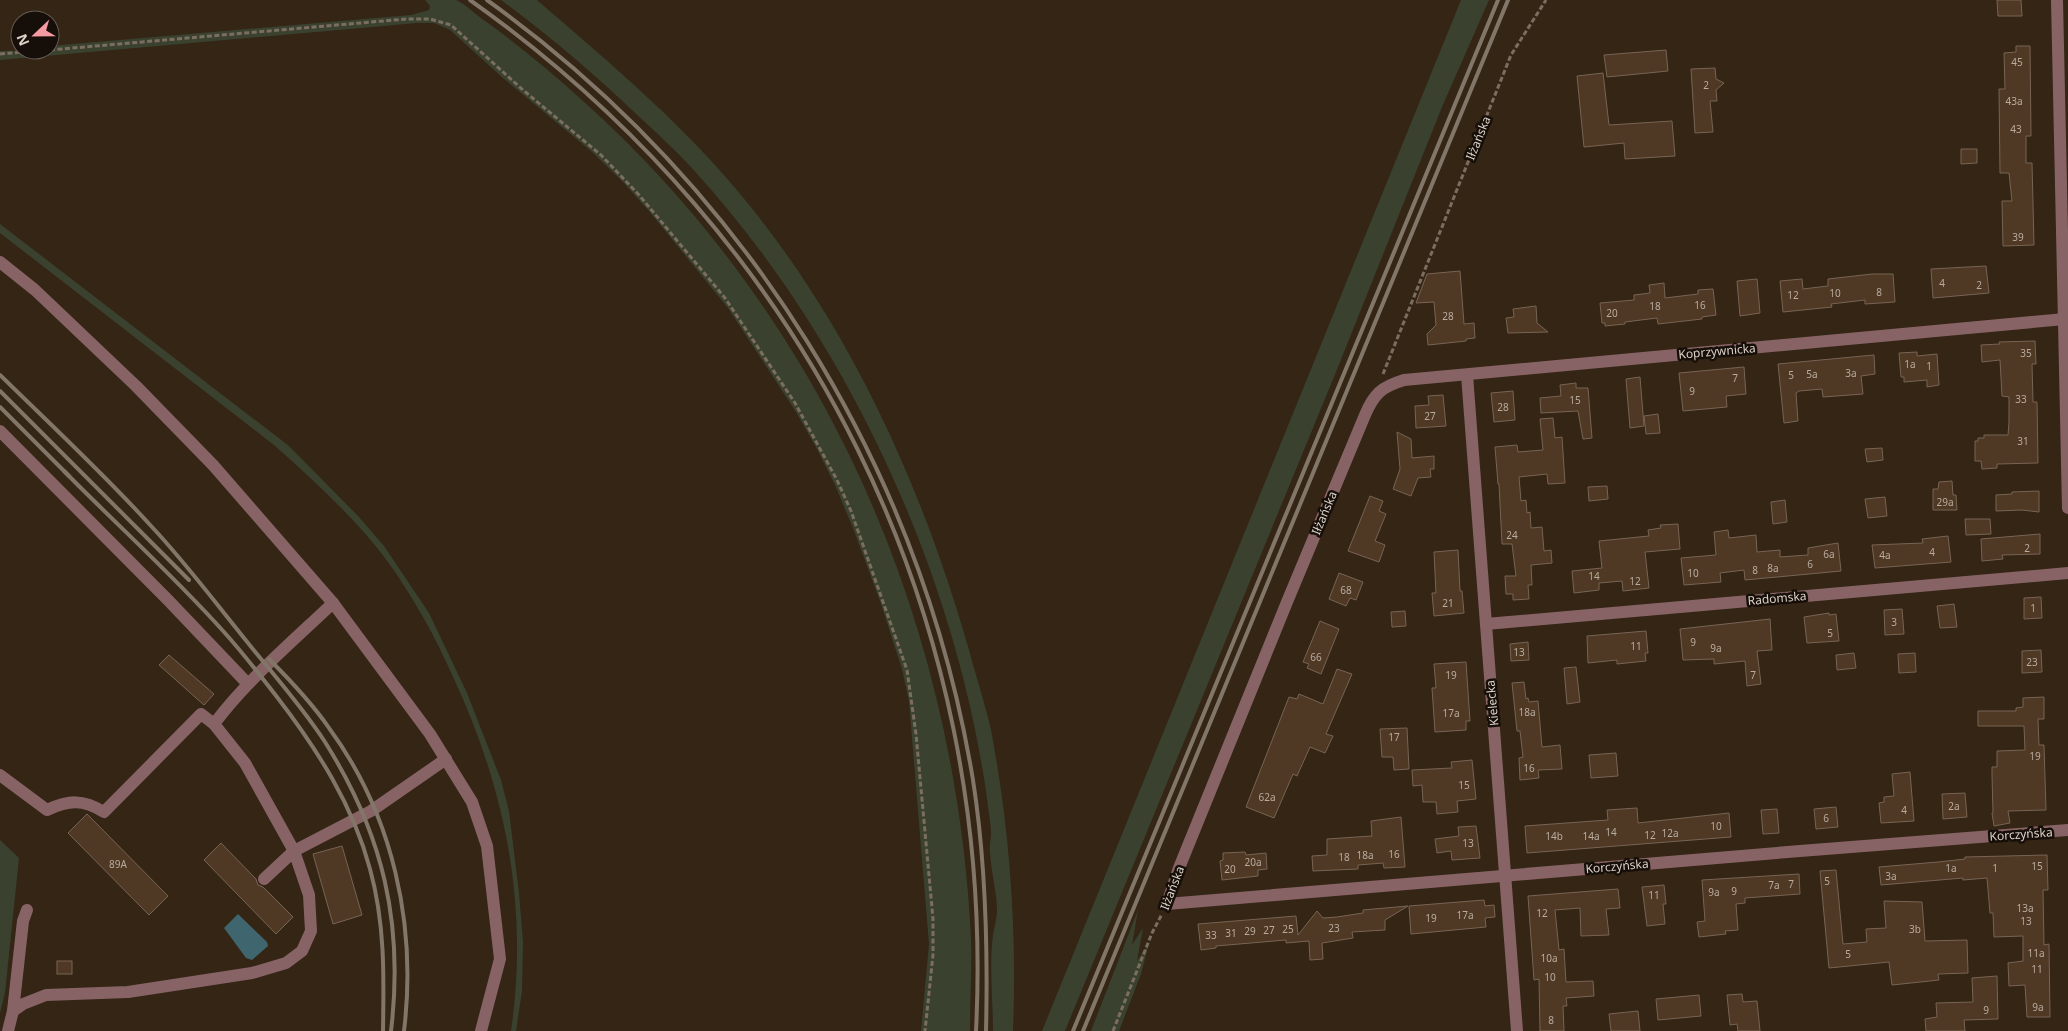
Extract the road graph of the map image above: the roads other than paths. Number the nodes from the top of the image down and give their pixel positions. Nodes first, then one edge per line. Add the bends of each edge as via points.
1 (2057, 0) edge
2 (0, 262) edge
3 (2065, 319) junction
4 (1467, 375) junction
5 (1374, 396) joint
6 (0, 431) edge
7 (2067, 441) edge
8 (2068, 506) edge
9 (2068, 573) edge
10 (333, 603) junction
11 (1486, 624) junction
12 (248, 684) junction
13 (214, 724) junction
14 (446, 759) junction
15 (0, 775) edge
16 (2068, 830) edge
17 (294, 851) junction
18 (1505, 876) junction
19 (264, 879) dead end
20 (1167, 904) joint
21 (27, 910) dead end
22 (13, 1011) junction
23 (8, 1031) edge
24 (481, 1031) edge
25 (1517, 1031) edge

1 - 3 street
2 - 10 street via 35,290 136,386 213,465
3 - 4 street, Koprzywnicka
3 - 7 street
4 - 5 street, Koprzywnicka via 1404,380
4 - 11 street, Kielecka
5 - 20 street, Iłżańska via 1287,602
6 - 12 street
7 - 8 street
9 - 11 street, Radomska
10 - 12 street
10 - 14 street
11 - 18 street, Kielecka
12 - 13 street
13 - 15 street via 201,714 104,812 81,801 59,804 47,810
13 - 17 street via 245,763
14 - 17 street via 371,811
14 - 24 street via 472,802 487,846 492,884 500,959
16 - 18 street, Korczyńska
17 - 19 street
17 - 22 street via 309,895 311,931 302,951 286,963 252,973 128,992 46,996
18 - 20 street, Korczyńska
18 - 25 street, Kielecka
21 - 22 street
22 - 23 street

